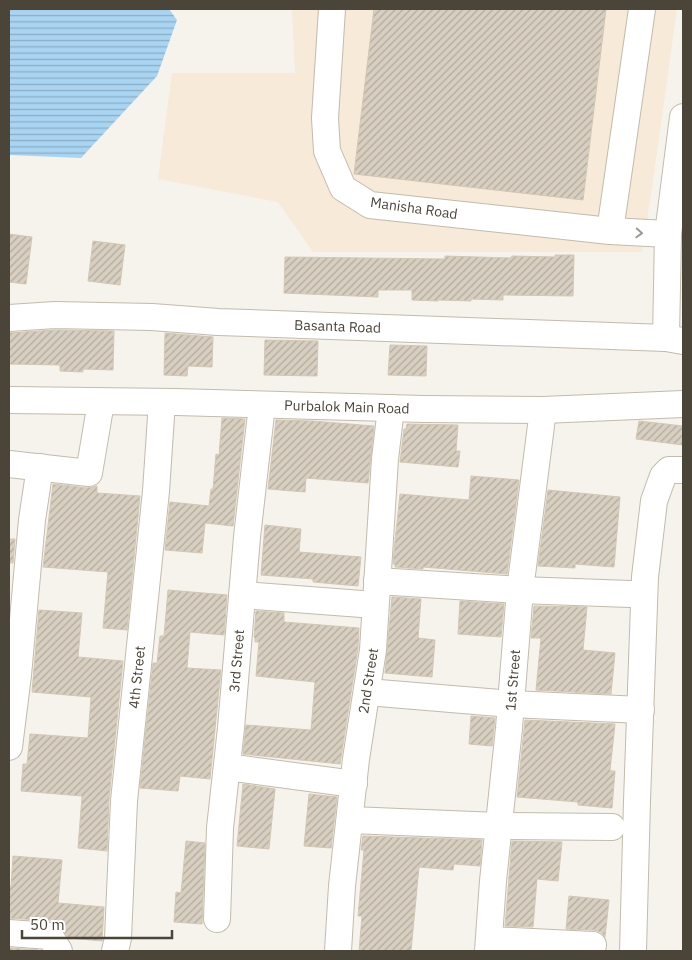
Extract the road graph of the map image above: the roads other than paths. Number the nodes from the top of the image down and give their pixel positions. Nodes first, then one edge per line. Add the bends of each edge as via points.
1 (332, 9) edge
2 (642, 9) edge
3 (683, 117) edge
4 (610, 231) junction
5 (668, 234) junction
6 (9, 318) edge
7 (674, 339) edge
8 (9, 400) edge
9 (100, 402) junction
10 (162, 402) junction
11 (683, 404) edge
12 (262, 405) junction
13 (391, 408) junction
14 (543, 410) junction
15 (9, 464) edge
16 (40, 467) junction
17 (683, 470) edge
18 (520, 590) junction
19 (376, 593) junction
20 (242, 594) junction
21 (630, 594) dead end
22 (367, 692) junction
23 (511, 704) junction
24 (641, 710) junction
25 (9, 747) edge
26 (227, 767) junction
27 (354, 784) junction
28 (350, 820) junction
29 (499, 826) junction
30 (612, 827) dead end
31 (217, 919) dead end
32 (9, 933) edge
33 (489, 945) edge
34 (594, 945) dead end
35 (59, 951) edge
36 (114, 951) edge
37 (338, 951) edge
38 (633, 951) edge

1 - 4 street, Manisha Road via 325,118 327,151 343,188 370,205
2 - 4 street
3 - 5 street
4 -> 5 street, Manisha Road
5 - 7 street
6 - 7 street, Basanta Road via 152,316 218,322
8 - 9 street, Purbalok Main Road
9 - 10 street, Purbalok Main Road
9 - 16 street via 90,473
10 - 12 street, Purbalok Main Road
10 - 36 street, 4th Street via 124,801 118,938
11 - 14 street, Purbalok Main Road
12 - 13 street, Purbalok Main Road
12 - 20 street, 3rd Street
13 - 14 street, Purbalok Main Road
13 - 19 street, 2nd Street
14 - 18 street, 1st Street
15 - 16 street
16 - 25 street
17 - 24 street via 669,470 663,476 654,501 645,577
18 - 19 street
18 - 21 street
18 - 23 street, 1st Street
19 - 20 street
19 - 22 street, 2nd Street
20 - 26 street, 3rd Street
22 - 23 street
22 - 27 street, 2nd Street
23 - 24 street
23 - 29 street, 1st Street
24 - 38 street
26 - 27 street
26 - 31 street, 3rd Street via 220,828
27 - 28 street, 2nd Street
28 - 29 street
28 - 37 street, 2nd Street
29 - 30 street
29 - 33 street, 1st Street
32 - 35 street via 50,936
33 - 34 street

